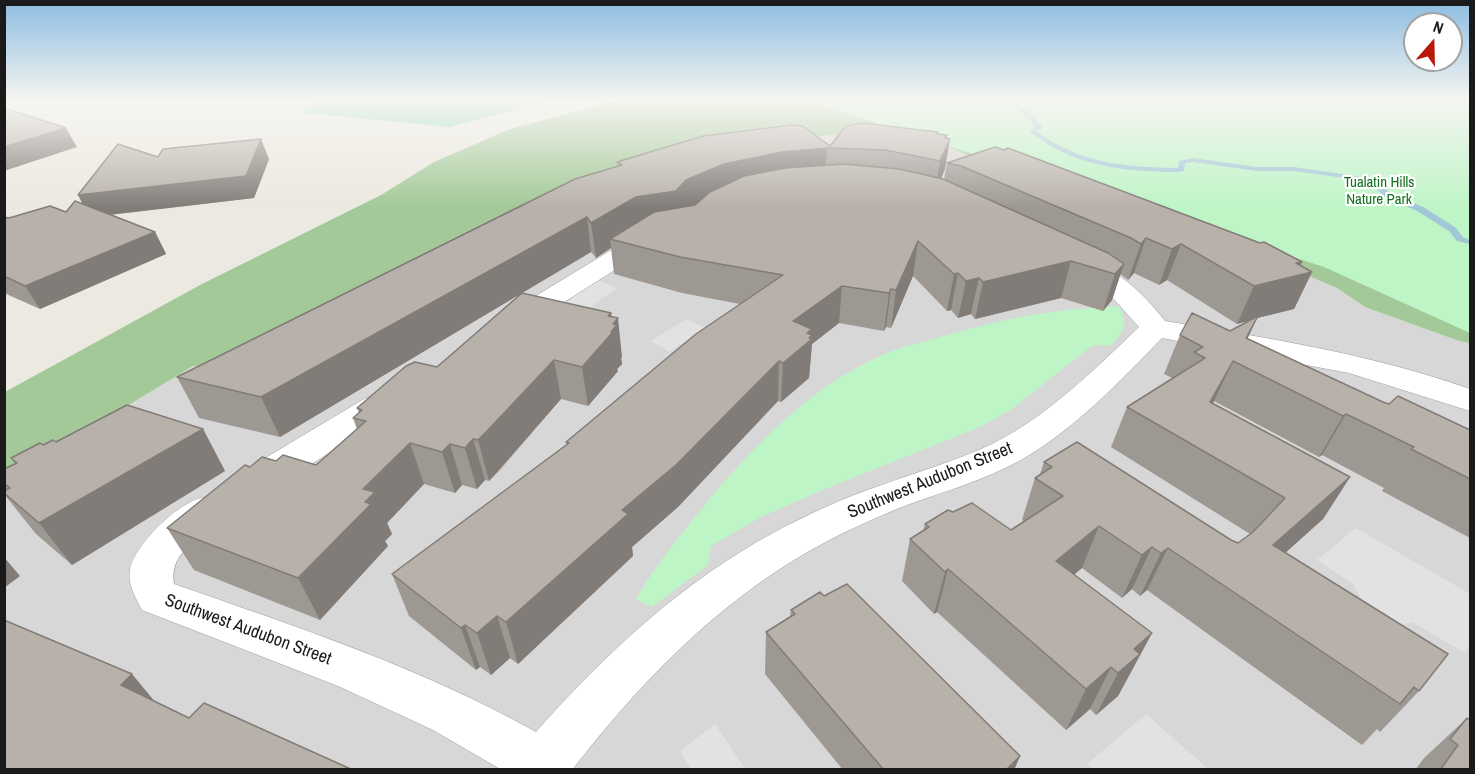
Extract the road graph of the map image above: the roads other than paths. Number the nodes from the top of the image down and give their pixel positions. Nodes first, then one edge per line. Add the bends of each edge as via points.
1 (678, 233) edge
2 (1049, 252) edge
3 (1155, 328) junction
4 (483, 342) edge
5 (422, 389) edge
6 (1470, 401) edge
7 (542, 767) edge

1 - 4 street via 649,238
2 - 3 street via 1124,291
3 - 6 street via 1360,365
3 - 7 street, Southwest Audubon Street via 1025,441 972,467 840,518 743,572 701,603 620,676
5 - 7 street, Southwest Audubon Street via 376,407 191,522 158,554 149,572 150,587 158,597 333,660 407,693 489,732

